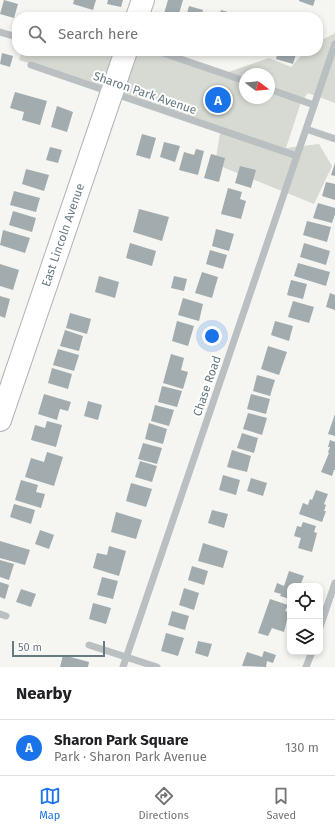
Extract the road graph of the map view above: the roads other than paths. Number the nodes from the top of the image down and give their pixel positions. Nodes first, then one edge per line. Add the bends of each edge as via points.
1 (143, 0) edge
2 (139, 12) edge
3 (0, 32) edge
4 (12, 36) edge
5 (335, 44) edge
6 (124, 56) edge
7 (172, 56) edge
8 (31, 66) dead end
9 (239, 79) edge
10 (275, 91) edge
11 (111, 93) junction
12 (314, 105) junction
13 (306, 129) junction
14 (335, 139) edge
15 (297, 156) junction
16 (0, 420) edge
17 (335, 583) edge
18 (323, 619) edge
19 (89, 645) dead end
20 (311, 655) edge
21 (126, 657) junction
22 (123, 667) edge
23 (157, 667) edge
24 (306, 667) edge

1 - 2 main road
3 - 4 street
5 - 12 street, Chase Road
6 - 11 main road, East Lincoln Avenue
7 - 9 street
8 - 11 street, Sharon Park Avenue
10 - 12 street
11 - 15 street, Sharon Park Avenue
11 - 16 main road, East Lincoln Avenue
12 - 13 street, Chase Road
13 - 14 street
13 - 15 street, Chase Road
15 - 21 street, Chase Road
17 - 18 street
19 - 21 street
20 - 24 street
21 - 22 street, Chase Road
21 - 23 street

